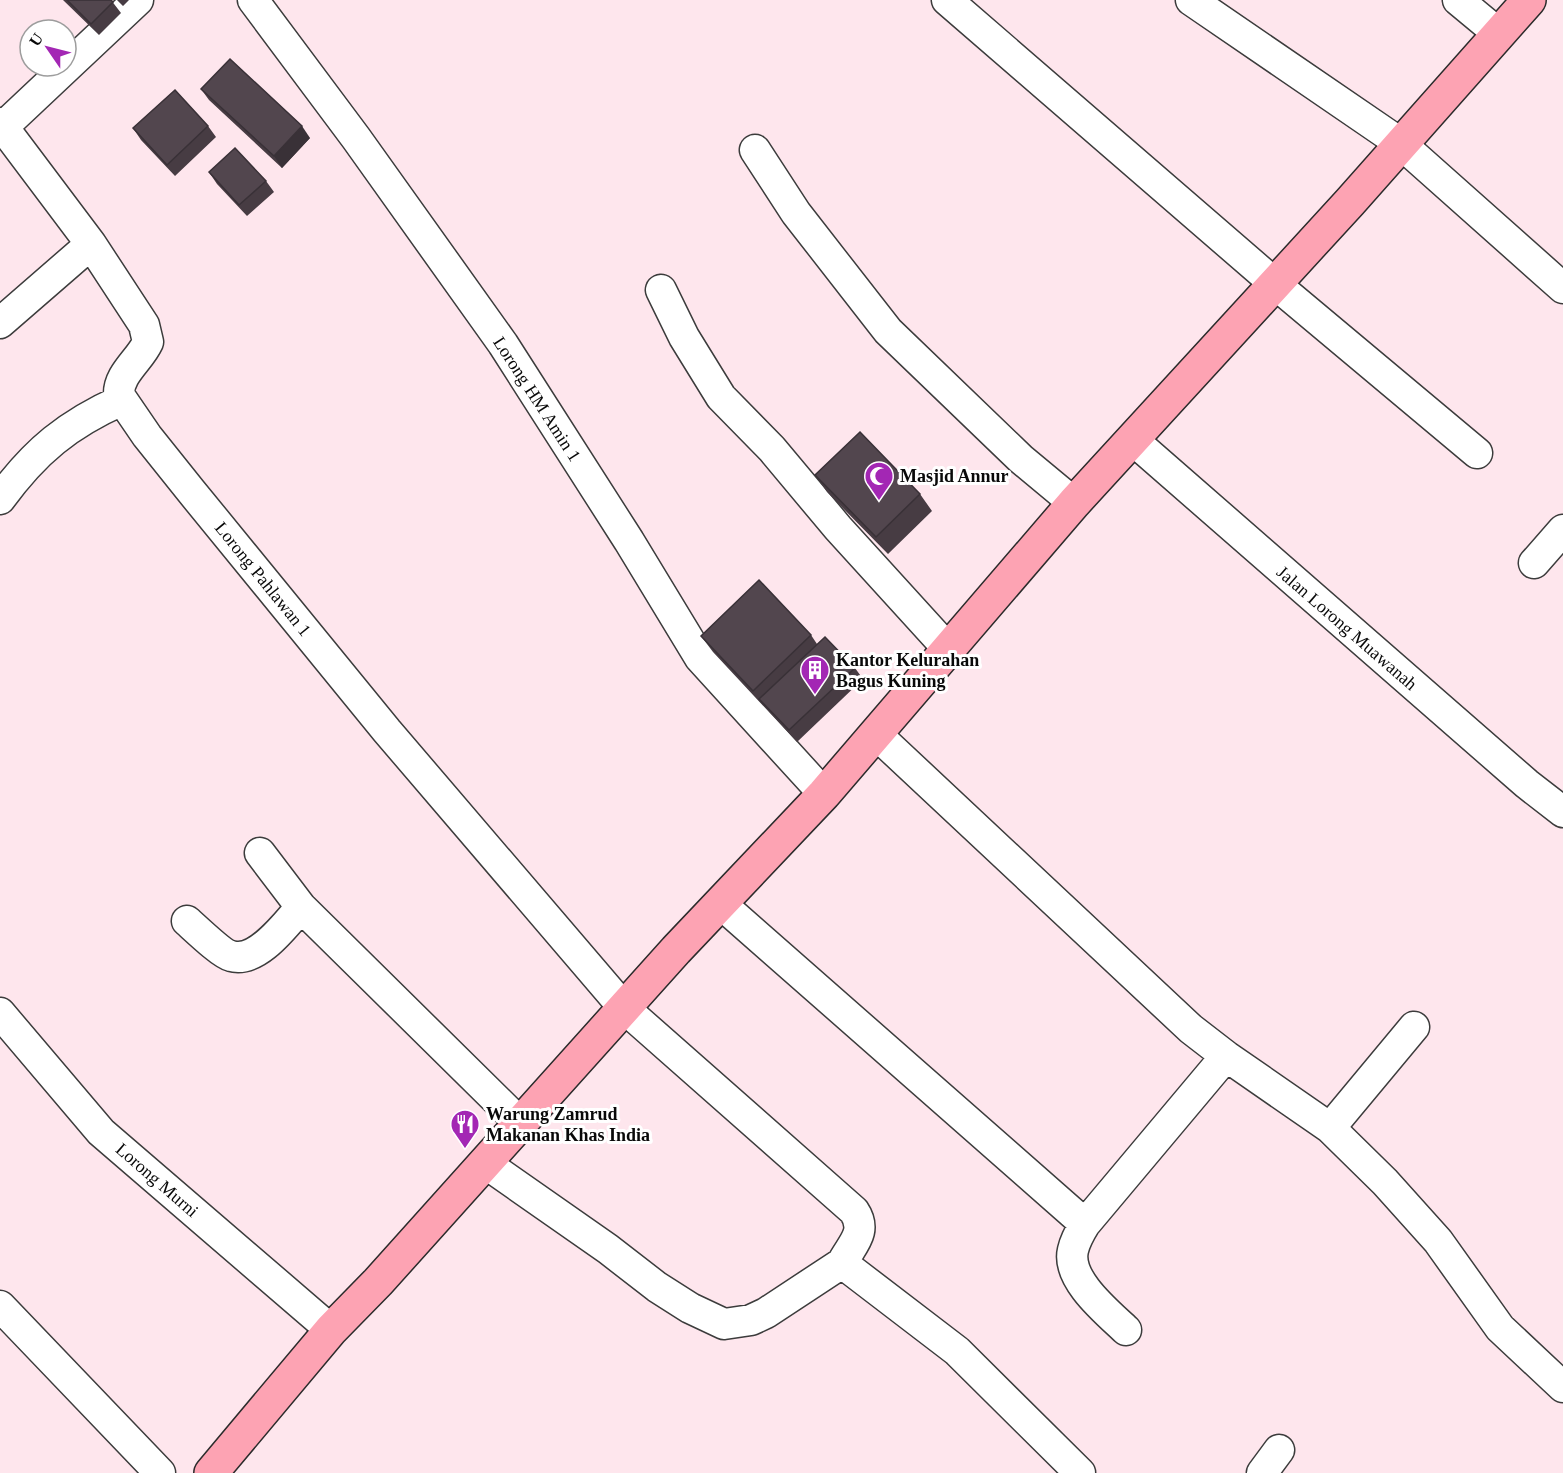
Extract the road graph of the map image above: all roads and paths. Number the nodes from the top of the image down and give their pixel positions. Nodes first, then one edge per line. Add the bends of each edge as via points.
1 (138, 0) edge
2 (253, 0) edge
3 (947, 0) edge
4 (1191, 0) edge
5 (1458, 0) edge
6 (1529, 0) edge
7 (1499, 33) junction
8 (2, 125) edge
9 (1400, 143) junction
10 (755, 150) dead end
11 (91, 244) junction
12 (1274, 283) junction
13 (1563, 288) edge
14 (661, 290) dead end
15 (0, 323) edge
16 (122, 400) junction
17 (1133, 441) junction
18 (1477, 453) dead end
19 (0, 499) edge
20 (1074, 502) junction
21 (1563, 530) edge
22 (1534, 563) dead end
23 (949, 650) junction
24 (876, 734) junction
25 (824, 794) junction
26 (1563, 812) edge
27 (260, 853) dead end
28 (720, 903) junction
29 (302, 908) junction
30 (187, 921) dead end
31 (624, 1008) junction
32 (0, 1013) edge
33 (1414, 1027) dead end
34 (1226, 1056) junction
35 (521, 1124) junction
36 (1330, 1128) junction
37 (485, 1163) junction
38 (1084, 1224) junction
39 (842, 1263) junction
40 (0, 1306) edge
41 (332, 1330) junction
42 (1126, 1330) dead end
43 (1563, 1387) edge
44 (160, 1473) edge
45 (211, 1473) edge
46 (1080, 1473) edge

1 - 8 street
2 - 25 street, Lorong HM Amin 1 via 502,344 700,658
3 - 12 street
4 - 9 street
5 - 7 street
6 - 7 main road
7 - 9 main road
8 - 11 street
9 - 12 main road
9 - 13 street
10 - 20 street via 796,213 888,331 1021,459
11 - 15 street
11 - 16 street via 147,333 146,346 121,384
12 - 17 main road
12 - 18 street
14 - 23 street via 721,397
16 - 19 street via 66,430 22,471
16 - 31 street, Lorong Pahlawan 1 via 191,491 372,712
17 - 20 main road
17 - 26 street, Jalan Lorong Muawanah
20 - 23 main road
21 - 22 street
23 - 24 main road
24 - 25 main road
24 - 34 street via 1191,1029
25 - 28 main road
27 - 29 street
28 - 31 main road
28 - 38 street
29 - 30 street via 268,944 244,958 230,956
29 - 35 street
31 - 35 main road
31 - 39 street, Lorong Pahlawan 1 via 854,1211 861,1227
32 - 41 street, Lorong Murni via 101,1132
33 - 36 street
34 - 36 street
34 - 38 street
35 - 37 main road
36 - 43 street via 1438,1241 1500,1328
37 - 39 street via 657,1287 724,1324 751,1320
37 - 41 main road
38 - 42 street via 1072,1252 1074,1268 1090,1295
39 - 46 street via 957,1351
40 - 44 street
41 - 45 main road

